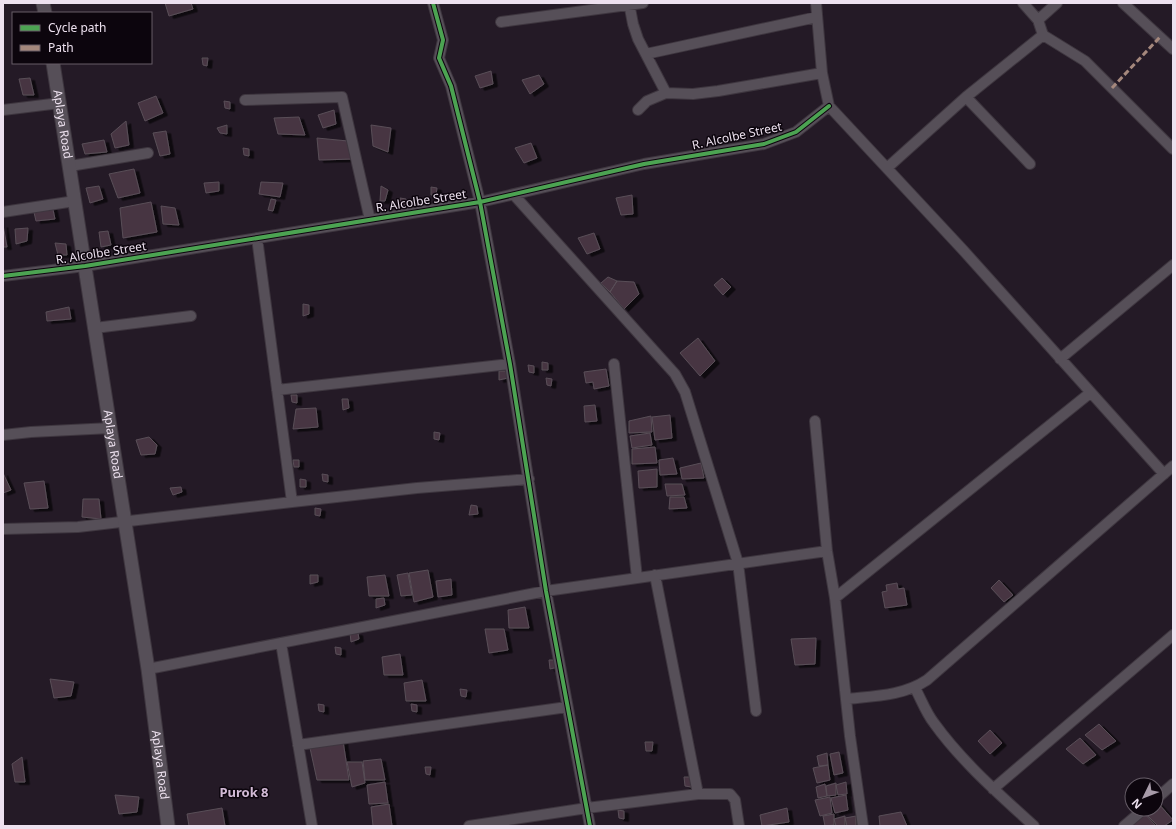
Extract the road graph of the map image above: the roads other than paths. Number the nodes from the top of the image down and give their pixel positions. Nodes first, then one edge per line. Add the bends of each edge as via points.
1 (433, 3) edge
2 (643, 3) edge
3 (816, 3) edge
4 (1023, 3) edge
5 (1056, 3) edge
6 (1123, 3) edge
7 (629, 4) edge
8 (817, 17) junction
9 (1038, 20) junction
10 (501, 22) dead end
11 (1043, 35) junction
12 (1173, 49) edge
13 (646, 54) junction
14 (53, 64) edge
15 (822, 73) junction
16 (666, 93) junction
17 (966, 97) junction
18 (245, 100) dead end
19 (60, 103) junction
20 (829, 106) junction
21 (3, 110) edge
22 (638, 110) dead end
23 (1173, 149) edge
24 (148, 152) dead end
25 (1030, 164) dead end
26 (70, 166) junction
27 (887, 168) junction
28 (514, 195) junction
29 (75, 201) junction
30 (480, 202) junction
31 (3, 212) edge
32 (370, 220) junction
33 (257, 238) junction
34 (1173, 265) edge
35 (86, 266) junction
36 (3, 276) edge
37 (191, 316) dead end
38 (95, 328) junction
39 (1060, 359) junction
40 (510, 364) junction
41 (614, 364) dead end
42 (277, 390) junction
43 (1090, 393) junction
44 (815, 422) dead end
45 (111, 428) junction
46 (3, 435) edge
47 (1173, 466) edge
48 (1164, 474) junction
49 (529, 480) junction
50 (292, 502) junction
51 (125, 522) junction
52 (3, 529) edge
53 (827, 551) junction
54 (738, 563) junction
55 (655, 575) junction
56 (637, 578) junction
57 (546, 591) junction
58 (835, 598) junction
59 (1173, 635) edge
60 (281, 643) junction
61 (148, 670) junction
62 (915, 688) junction
63 (846, 699) junction
64 (568, 707) junction
65 (756, 711) dead end
66 (298, 745) junction
67 (1173, 784) edge
68 (993, 789) junction
69 (1164, 791) edge
70 (698, 794) junction
71 (587, 808) junction
72 (1135, 817) edge
73 (168, 826) edge
74 (312, 826) edge
75 (469, 826) edge
76 (590, 826) edge
77 (739, 826) edge
78 (863, 826) edge
79 (1034, 826) edge
80 (1124, 826) edge

1 - 30 street via 443,40 439,58 451,86
2 - 7 street
3 - 8 street
4 - 9 street
5 - 9 street
6 - 12 street
7 - 10 street
7 - 13 street via 633,24
8 - 13 street
8 - 15 street
9 - 11 street
11 - 17 street
11 - 23 street via 1085,62
13 - 16 street
14 - 19 street, Aplaya Road
15 - 16 street via 718,91 693,94
15 - 20 street
16 - 22 street via 647,101
17 - 25 street
17 - 27 street
18 - 32 street via 342,96
19 - 21 street
19 - 26 street, Aplaya Road
20 - 27 street
20 - 28 street, R. Alcolbe Street via 796,132 764,144 644,164
24 - 26 street
26 - 29 street, Aplaya Road
27 - 39 street
28 - 30 street, R. Alcolbe Street
28 - 54 street via 679,381 691,410
29 - 31 street
29 - 35 street, Aplaya Road
30 - 32 street, R. Alcolbe Street
30 - 40 street
32 - 33 street, R. Alcolbe Street
33 - 35 street, R. Alcolbe Street
33 - 42 street
34 - 39 street
35 - 36 street, R. Alcolbe Street
35 - 38 street, Aplaya Road
37 - 38 street
38 - 45 street, Aplaya Road
39 - 43 street
40 - 42 street
40 - 49 street
41 - 56 street
42 - 50 street
43 - 48 street
43 - 58 street
44 - 53 street
45 - 46 street
45 - 51 street, Aplaya Road
47 - 48 street
48 - 62 street
49 - 50 street via 418,488
49 - 57 street
50 - 51 street
51 - 52 street via 78,527
51 - 61 street, Aplaya Road
53 - 54 street
53 - 58 street
54 - 55 street
54 - 65 street
55 - 56 street
55 - 70 street
56 - 57 street
57 - 60 street
57 - 64 street
58 - 63 street
59 - 68 street
60 - 61 street
60 - 66 street
61 - 73 street, Aplaya Road
62 - 63 street
62 - 68 street via 933,722
63 - 78 street
64 - 66 street
64 - 71 street
66 - 74 street
67 - 69 street
68 - 79 street
70 - 71 street
70 - 77 street via 730,794 735,800
71 - 75 street
71 - 76 street
72 - 80 street

